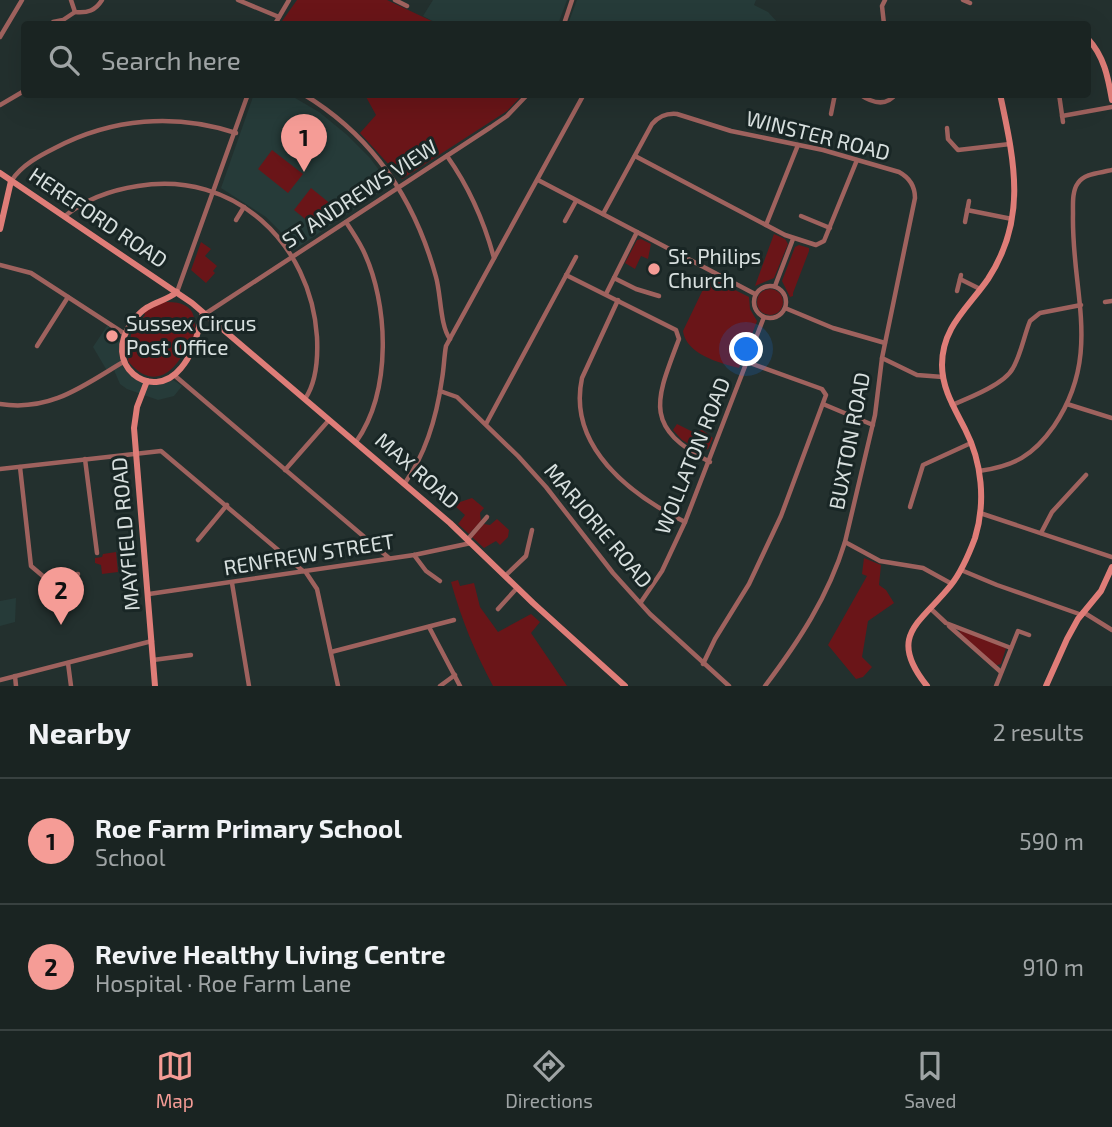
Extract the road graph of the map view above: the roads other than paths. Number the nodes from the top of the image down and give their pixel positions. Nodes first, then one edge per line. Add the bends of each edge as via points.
1 (22, 0) edge
2 (71, 0) edge
3 (102, 0) edge
4 (238, 0) edge
5 (289, 0) edge
6 (572, 0) edge
7 (885, 0) edge
8 (963, 0) edge
9 (399, 1) edge
10 (970, 4) dead end
11 (407, 6) dead end
12 (75, 12) junction
13 (279, 17) junction
14 (58, 21) edge
15 (277, 21) edge
16 (565, 21) edge
17 (883, 21) edge
18 (0, 37) edge
19 (1091, 43) edge
20 (21, 93) edge
21 (247, 98) edge
22 (308, 98) edge
23 (524, 98) edge
24 (582, 98) edge
25 (834, 98) edge
26 (868, 98) edge
27 (892, 98) edge
28 (1001, 98) edge
29 (1060, 98) edge
30 (1112, 100) edge
31 (0, 105) edge
32 (1112, 107) edge
33 (831, 114) dead end
34 (1062, 116) junction
35 (1063, 122) dead end
36 (947, 128) dead end
37 (236, 133) junction
38 (1010, 144) junction
39 (798, 145) junction
40 (447, 156) junction
41 (635, 156) junction
42 (858, 160) junction
43 (1112, 170) edge
44 (0, 173) edge
45 (538, 180) junction
46 (11, 181) junction
47 (912, 184) joint
48 (399, 187) junction
49 (214, 193) junction
50 (576, 201) junction
51 (969, 201) dead end
52 (244, 207) junction
53 (967, 210) junction
54 (603, 214) junction
55 (65, 216) junction
56 (801, 216) dead end
57 (1013, 219) junction
58 (236, 220) dead end
59 (565, 221) dead end
60 (346, 222) junction
61 (965, 222) dead end
62 (766, 225) junction
63 (830, 228) junction
64 (0, 229) edge
65 (637, 232) junction
66 (793, 239) junction
67 (292, 257) junction
68 (576, 257) dead end
69 (494, 258) junction
70 (0, 265) edge
71 (566, 275) junction
72 (614, 278) junction
73 (775, 286) junction
74 (981, 289) junction
75 (957, 290) dead end
76 (177, 292) junction
77 (606, 294) junction
78 (755, 294) junction
79 (659, 296) dead end
80 (68, 297) junction
81 (618, 300) junction
82 (1112, 301) edge
83 (1105, 302) dead end
84 (1081, 305) junction
85 (785, 308) junction
86 (204, 313) junction
87 (764, 317) junction
88 (444, 323) junction
89 (457, 327) junction
90 (125, 334) junction
91 (450, 339) junction
92 (885, 343) junction
93 (37, 346) dead end
94 (882, 358) junction
95 (123, 362) junction
96 (747, 362) junction
97 (174, 375) junction
98 (943, 377) junction
99 (147, 381) junction
100 (440, 391) junction
101 (305, 399) junction
102 (824, 401) junction
103 (0, 404) edge
104 (1067, 404) junction
105 (952, 405) junction
106 (1112, 418) edge
107 (330, 419) junction
108 (486, 425) junction
109 (873, 425) junction
110 (356, 442) junction
111 (971, 443) junction
112 (137, 453) junction
113 (85, 460) junction
114 (710, 462) junction
115 (20, 467) junction
116 (0, 469) edge
117 (285, 470) junction
118 (979, 471) junction
119 (1086, 475) dead end
120 (405, 483) junction
121 (227, 505) junction
122 (910, 507) dead end
123 (980, 513) junction
124 (487, 517) dead end
125 (685, 522) junction
126 (533, 530) dead end
127 (1041, 533) junction
128 (198, 540) dead end
129 (470, 541) junction
130 (845, 542) junction
131 (97, 553) dead end
132 (414, 555) junction
133 (1112, 557) edge
134 (389, 558) junction
135 (1112, 567) edge
136 (961, 570) junction
137 (304, 571) junction
138 (78, 574) dead end
139 (505, 576) junction
140 (440, 581) dead end
141 (232, 583) junction
142 (952, 584) junction
143 (517, 587) junction
144 (500, 592) dead end
145 (149, 594) junction
146 (507, 598) junction
147 (641, 602) junction
148 (929, 608) junction
149 (498, 609) dead end
150 (1082, 614) junction
151 (454, 620) dead end
152 (946, 623) junction
153 (429, 627) junction
154 (1112, 630) edge
155 (1029, 635) dead end
156 (152, 641) junction
157 (1011, 648) junction
158 (331, 652) junction
159 (191, 655) dead end
160 (153, 660) junction
161 (68, 663) junction
162 (703, 664) junction
163 (1001, 672) junction
164 (455, 675) junction
165 (15, 676) junction
166 (0, 680) edge
167 (16, 686) edge
168 (71, 686) edge
169 (155, 686) edge
170 (249, 686) edge
171 (338, 686) edge
172 (440, 686) edge
173 (460, 686) edge
174 (625, 686) edge
175 (729, 686) edge
176 (766, 686) edge
177 (928, 686) edge
178 (996, 686) edge
179 (1046, 686) edge

1 - 18 street
2 - 12 street
3 - 12 street via 97,8
4 - 13 street
5 - 13 street
6 - 16 street
7 - 17 street
8 - 10 street
9 - 11 street
12 - 14 street
13 - 15 street
19 - 30 street via 1100,53
20 - 31 street
21 - 37 street
22 - 48 street via 352,132
23 - 40 street, ST ANDREWS VIEW via 507,116
24 - 45 street
25 - 33 street
26 - 27 street via 880,103
28 - 38 street
29 - 34 street
32 - 34 street
34 - 35 street
36 - 38 street via 948,139 958,149
37 - 46 street via 178,121 110,127 49,151
37 - 49 street
38 - 57 street
39 - 41 street, WINSTER ROAD via 673,114 654,121
39 - 42 street, WINSTER ROAD
39 - 62 street
40 - 48 street, ST ANDREWS VIEW
40 - 69 street via 475,204
41 - 54 street, WINSTER ROAD
41 - 62 street
42 - 47 street, WINSTER ROAD via 899,172
42 - 63 street
43 - 84 street via 1086,176 1074,189 1073,246
44 - 46 street, HEREFORD ROAD
45 - 50 street
45 - 69 street
46 - 55 street, HEREFORD ROAD
46 - 64 street
47 - 92 street, BUXTON ROAD via 913,208
48 - 60 street, ST ANDREWS VIEW
48 - 88 street via 426,241
49 - 52 street
49 - 55 street via 173,184 135,186 96,198
49 - 76 street
50 - 54 street
50 - 59 street
51 - 53 street
52 - 58 street
52 - 67 street via 269,226
53 - 57 street
53 - 61 street
54 - 65 street
55 - 76 street, HEREFORD ROAD
56 - 63 street
57 - 74 street via 1001,255
60 - 67 street, ST ANDREWS VIEW
60 - 110 street via 370,270 382,328 375,402
62 - 66 street
63 - 66 street via 819,245
65 - 72 street
65 - 78 street
66 - 73 street
67 - 86 street, ST ANDREWS VIEW
67 - 101 street via 307,287 316,324 315,367
68 - 71 street
69 - 89 street
70 - 80 street via 27,271
71 - 77 street
71 - 108 street
72 - 77 street
72 - 79 street
73 - 78 street via 765,286
73 - 85 street via 784,295
74 - 75 street via 960,277
74 - 98 street via 951,326 943,347
76 - 86 street, MAX ROAD
76 - 90 street via 146,307
77 - 81 street
78 - 87 street via 755,308
80 - 90 street
80 - 93 street
81 - 114 street via 676,330 679,339 661,388 661,415 675,440
81 - 125 street via 582,378 582,421 593,449 607,467 666,513
82 - 83 street
84 - 104 street via 1081,354
84 - 105 street via 1035,316 1010,374
85 - 87 street via 776,317
85 - 92 street
86 - 97 street via 194,345
86 - 101 street, MAX ROAD
87 - 96 street, WOLLATON ROAD
88 - 89 street
88 - 91 street
89 - 91 street
90 - 95 street
91 - 100 street
92 - 94 street, BUXTON ROAD
94 - 98 street via 917,375
94 - 109 street, BUXTON ROAD
95 - 99 street
95 - 103 street via 51,402
96 - 102 street via 822,389
96 - 114 street, WOLLATON ROAD
97 - 99 street
97 - 117 street
98 - 105 street
99 - 112 street, MAYFIELD ROAD via 135,418
100 - 108 street, MARJORIE ROAD via 455,396
100 - 120 street via 428,438
101 - 107 street, MAX ROAD
102 - 109 street
102 - 162 street via 781,516
104 - 106 street
104 - 118 street via 1047,436 1026,456 1010,465
105 - 111 street
107 - 110 street, MAX ROAD
107 - 117 street
108 - 147 street, MARJORIE ROAD via 546,487
109 - 130 street, BUXTON ROAD
110 - 120 street, MAX ROAD
111 - 118 street
111 - 122 street via 923,465
112 - 113 street
112 - 121 street via 167,455
112 - 145 street, MAYFIELD ROAD
113 - 115 street
113 - 131 street
114 - 125 street, WOLLATON ROAD
115 - 116 street
115 - 138 street via 31,566 42,577
117 - 134 street
118 - 123 street
119 - 127 street via 1052,512
120 - 129 street, MAX ROAD
121 - 128 street
121 - 137 street
123 - 127 street
123 - 136 street
124 - 129 street
125 - 147 street, WOLLATON ROAD
126 - 139 street via 527,556
127 - 133 street
129 - 132 street, RENFREW STREET
129 - 139 street, MAX ROAD
130 - 142 street via 880,561 923,568
130 - 176 street, BUXTON ROAD via 816,613
132 - 134 street, RENFREW STREET
132 - 140 street
134 - 137 street, RENFREW STREET
135 - 150 street
136 - 142 street
136 - 150 street
137 - 141 street, RENFREW STREET
137 - 158 street via 317,589
139 - 143 street, MAX ROAD
141 - 145 street, RENFREW STREET
141 - 170 street
142 - 148 street
143 - 146 street
143 - 174 street, MAX ROAD
144 - 146 street
145 - 156 street, MAYFIELD ROAD
146 - 149 street
147 - 162 street, MARJORIE ROAD
148 - 152 street
148 - 177 street via 913,626 909,643 912,663
150 - 154 street
150 - 179 street
151 - 153 street
152 - 157 street
152 - 163 street
153 - 158 street
153 - 164 street
155 - 157 street via 1018,631
156 - 160 street, MAYFIELD ROAD
156 - 161 street
157 - 163 street
158 - 171 street
159 - 160 street
160 - 169 street, MAYFIELD ROAD
161 - 165 street
161 - 168 street
162 - 175 street, MARJORIE ROAD
163 - 178 street
164 - 172 street
164 - 173 street
165 - 166 street
165 - 167 street

